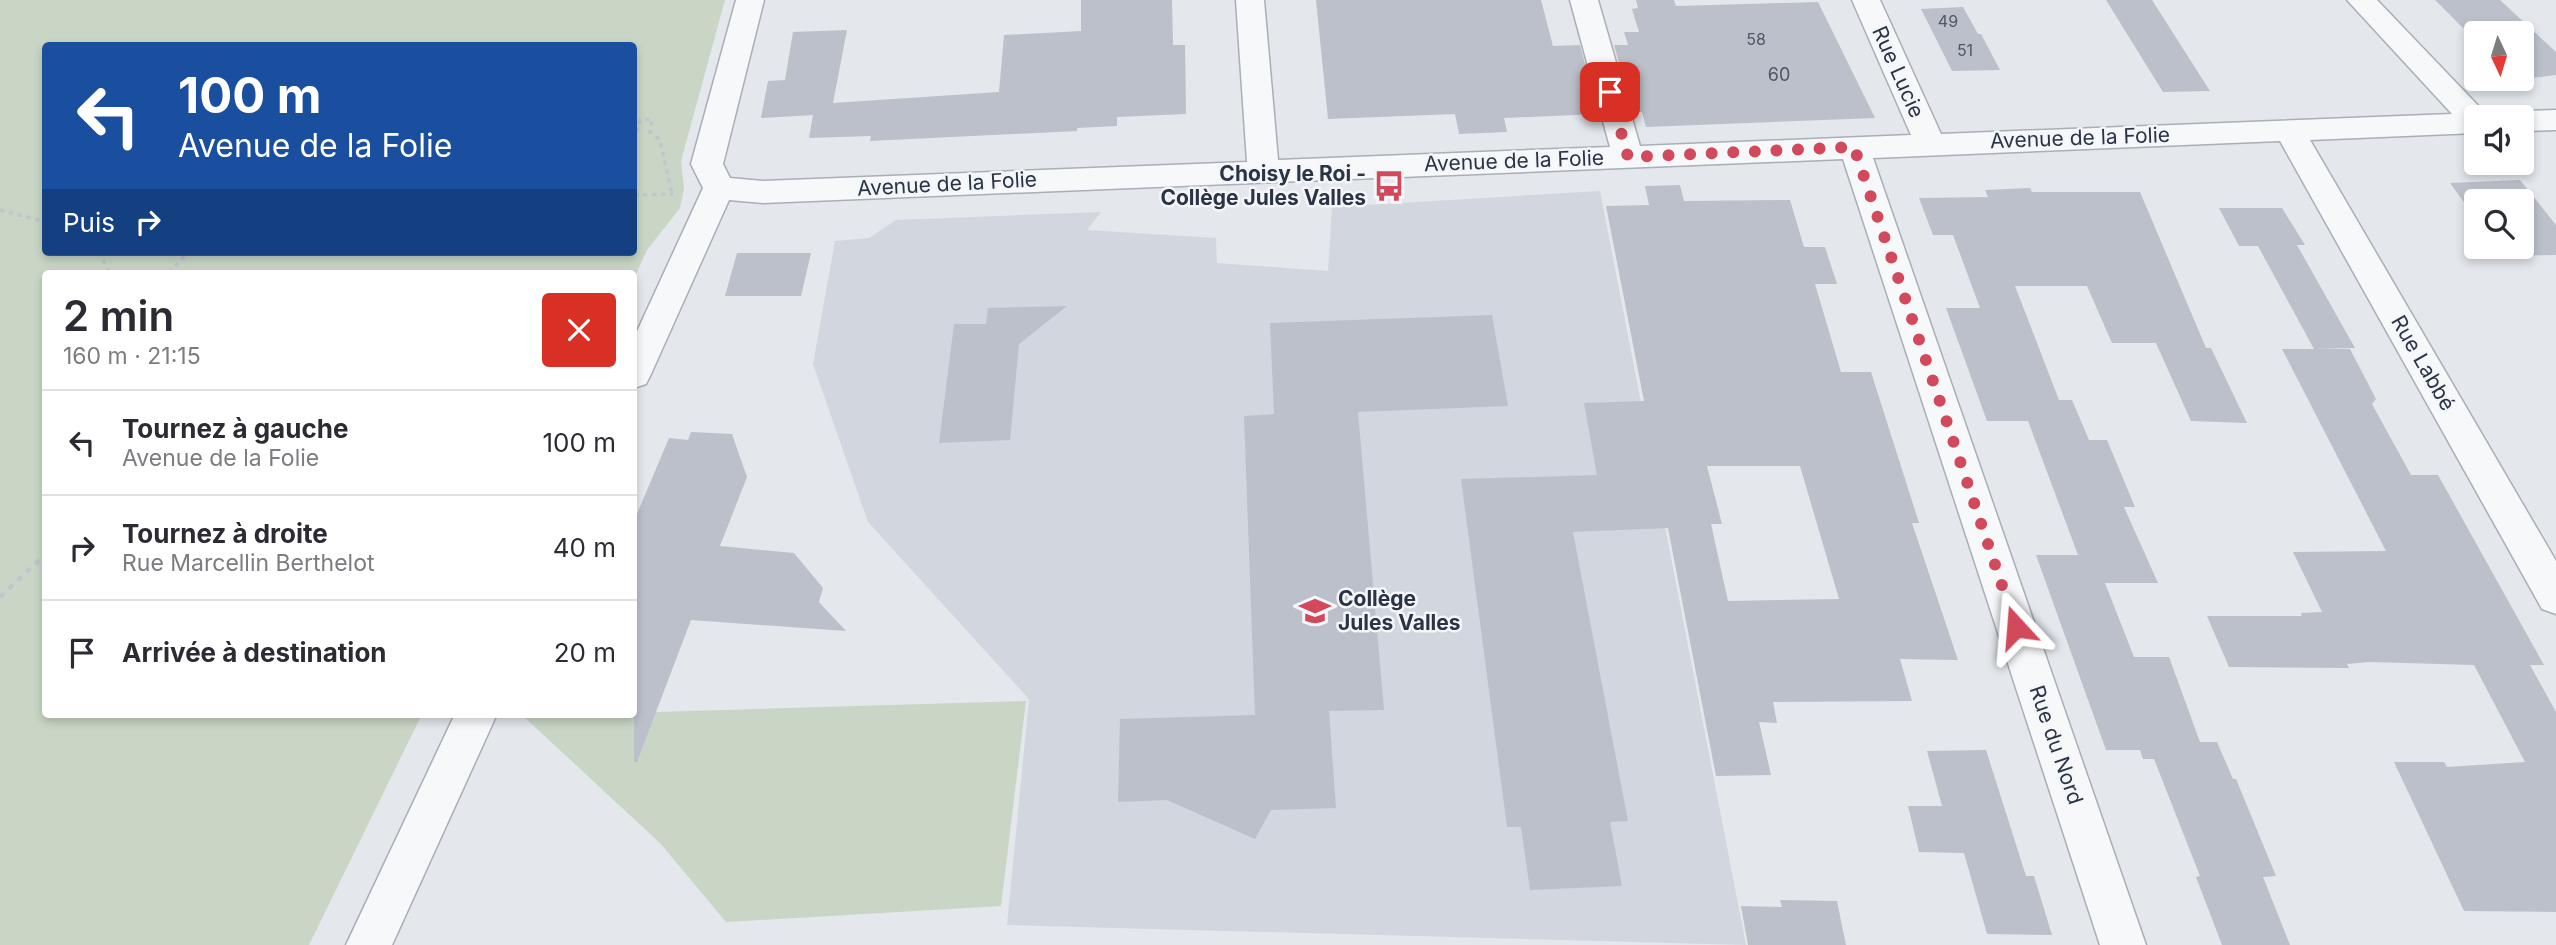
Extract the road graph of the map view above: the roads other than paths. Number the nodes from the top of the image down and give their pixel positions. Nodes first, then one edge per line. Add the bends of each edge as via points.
1 (750, 0) edge
2 (1250, 0) edge
3 (1584, 0) edge
4 (1866, 0) edge
5 (2361, 0) edge
6 (2464, 109) edge
7 (2556, 120) edge
8 (2534, 121) edge
9 (2464, 123) edge
10 (2290, 130) junction
11 (1930, 144) junction
12 (1854, 147) junction
13 (1628, 157) junction
14 (1264, 169) junction
15 (719, 188) junction
16 (637, 367) edge
17 (2556, 597) edge
18 (474, 718) edge
19 (369, 945) edge
20 (2123, 945) edge

1 - 15 street via 706,164
2 - 14 street
3 - 13 street
4 - 11 street, Rue Lucie
5 - 6 street
7 - 8 street
9 - 10 street, Avenue de la Folie
10 - 11 street, Avenue de la Folie
10 - 17 street, Rue Labbé
11 - 12 street, Avenue de la Folie
12 - 13 street, Avenue de la Folie
12 - 20 street, Rue du Nord
13 - 14 street, Avenue de la Folie
14 - 15 street, Avenue de la Folie via 763,192
15 - 16 street
18 - 19 street

